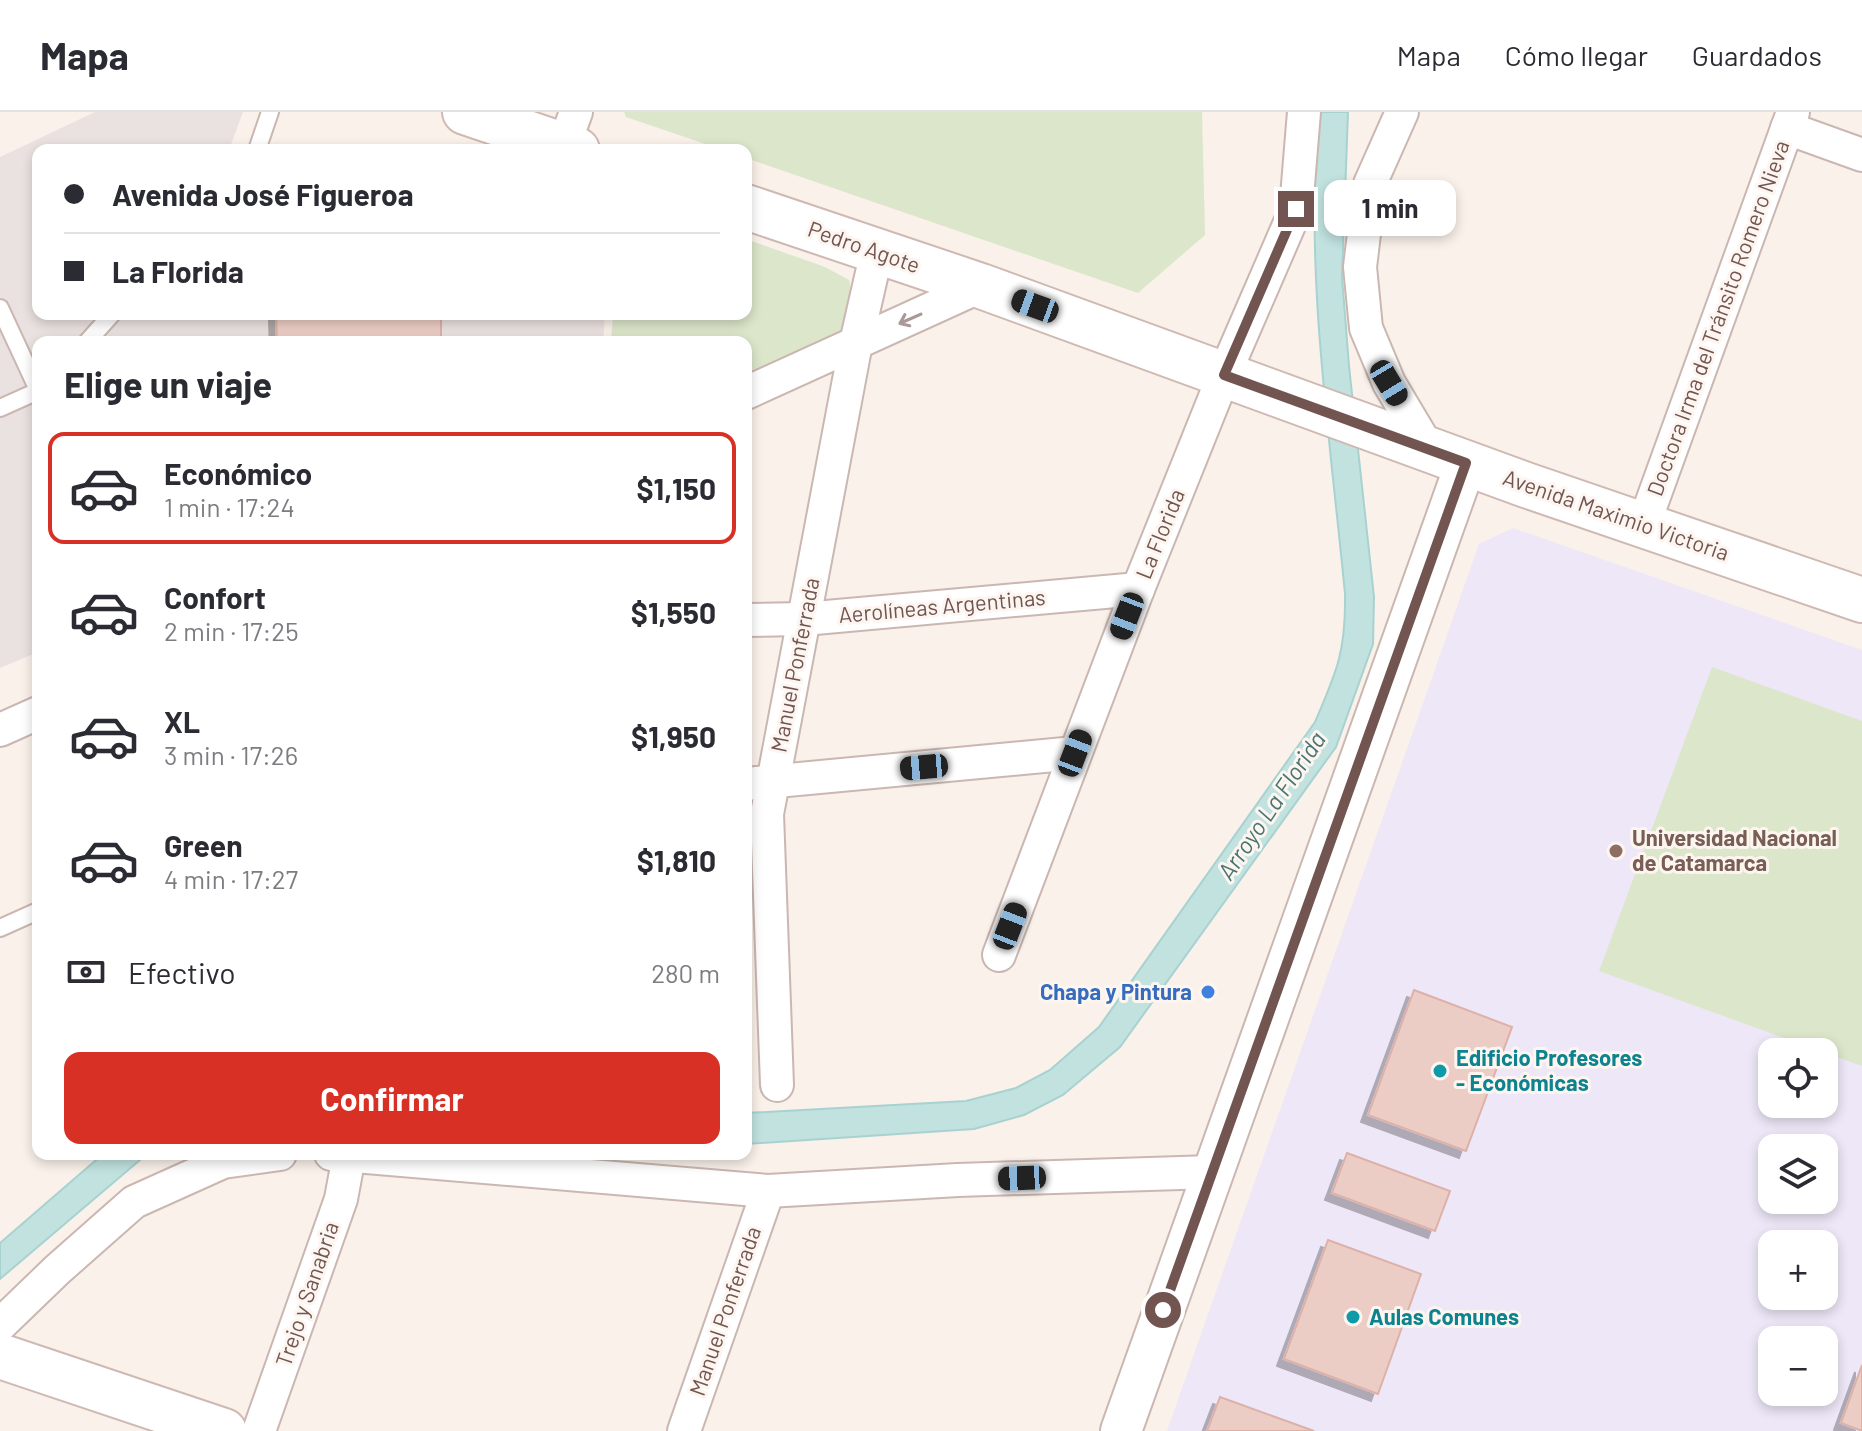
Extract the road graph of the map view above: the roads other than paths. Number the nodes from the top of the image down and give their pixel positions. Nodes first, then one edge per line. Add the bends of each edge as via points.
1 (270, 112) edge
2 (465, 112) edge
3 (1304, 112) edge
4 (1402, 112) edge
5 (1790, 120) edge
6 (572, 136) edge
7 (259, 144) edge
8 (1862, 155) edge
9 (752, 209) edge
10 (877, 251) junction
11 (981, 286) junction
12 (0, 308) edge
13 (107, 320) edge
14 (92, 336) edge
15 (856, 343) junction
16 (1224, 375) junction
17 (32, 377) edge
18 (752, 390) edge
19 (32, 393) edge
20 (0, 408) edge
21 (1447, 457) junction
22 (1644, 524) junction
23 (1138, 589) junction
24 (1862, 600) edge
25 (804, 619) junction
26 (752, 620) edge
27 (32, 716) edge
28 (0, 730) edge
29 (1075, 753) junction
30 (759, 783) edge
31 (32, 914) edge
32 (0, 928) edge
33 (999, 955) dead end
34 (777, 1085) dead end
35 (237, 1160) edge
36 (340, 1160) edge
37 (399, 1160) edge
38 (1212, 1172) junction
39 (768, 1191) junction
40 (0, 1325) edge
41 (0, 1356) edge
42 (224, 1431) edge
43 (259, 1431) edge
44 (684, 1431) edge
45 (1121, 1431) edge

1 - 7 lane
2 - 6 main road
3 - 16 street, La Florida via 1296,209
4 - 21 street via 1370,184 1360,267 1366,328 1389,383
5 - 8 street
5 - 22 street, Doctora Irma del Tránsito Romero Nieva
9 - 10 main road, Pedro Agote
10 - 11 main road, Pedro Agote
10 - 15 street, Manuel Ponferrada
11 -> 15 street
11 - 16 main road, Avenida Maximio Victoria
12 - 17 lane
13 - 14 lane
15 - 18 street
15 - 25 street, Manuel Ponferrada
16 - 21 main road, Avenida Maximio Victoria
16 - 23 street, La Florida
19 - 20 lane
21 - 22 main road, Avenida Maximio Victoria
21 - 38 street
22 - 24 main road, Avenida Maximio Victoria
23 - 25 street, Aerolíneas Argentinas
23 - 29 street, La Florida
25 - 26 street, Aerolíneas Argentinas
25 - 30 street, Manuel Ponferrada
27 - 28 street
29 - 30 street
29 - 33 street, La Florida
30 - 34 street, Manuel Ponferrada via 767,814
31 - 32 lane
35 - 40 street via 134,1202
36 - 43 street, Trejo y Sanabria via 341,1199
37 - 39 street
38 - 39 street
38 - 45 street
39 - 44 street, Manuel Ponferrada
41 - 42 main road

